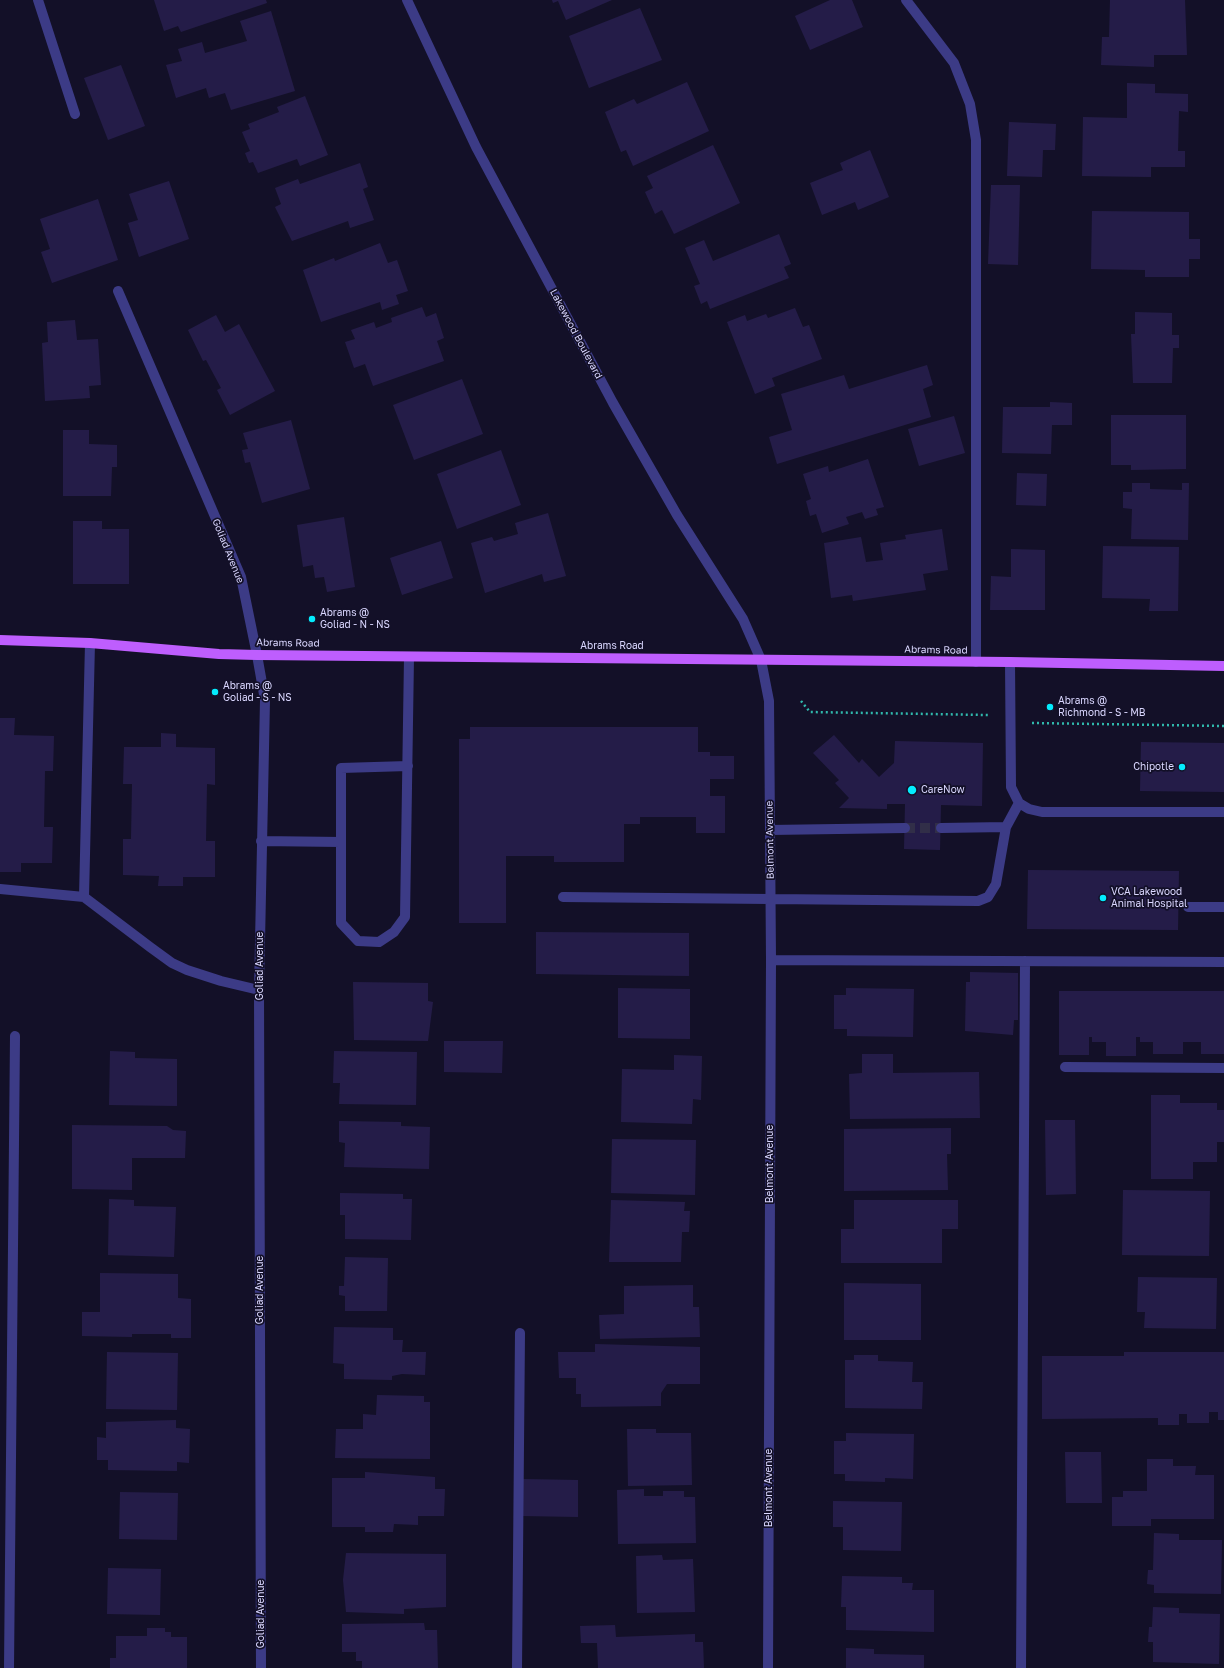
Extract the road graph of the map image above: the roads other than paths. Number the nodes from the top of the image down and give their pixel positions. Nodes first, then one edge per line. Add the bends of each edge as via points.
1 (38, 0) edge
2 (407, 0) edge
3 (906, 0) edge
4 (75, 114) dead end
5 (118, 291) dead end
6 (0, 640) edge
7 (90, 643) junction
8 (257, 655) junction
9 (409, 657) junction
10 (761, 660) junction
11 (976, 662) junction
12 (1010, 662) junction
13 (1224, 666) edge
14 (408, 766) junction
15 (1019, 803) junction
16 (1224, 812) edge
17 (1006, 827) junction
18 (905, 828) tunnel mouth
19 (941, 828) tunnel mouth
20 (770, 830) junction
21 (261, 841) junction
22 (341, 842) junction
23 (0, 890) edge
24 (84, 897) junction
25 (564, 897) dead end
26 (771, 899) junction
27 (1188, 907) dead end
28 (1224, 907) edge
29 (771, 960) junction
30 (1025, 961) junction
31 (1224, 962) edge
32 (259, 990) junction
33 (15, 1036) dead end
34 (1065, 1067) dead end
35 (1224, 1068) edge
36 (520, 1333) dead end
37 (9, 1668) edge
38 (261, 1668) edge
39 (517, 1668) edge
40 (768, 1668) edge
41 (1021, 1668) edge

1 - 4 street
2 - 10 street, Lakewood Boulevard via 476,147 613,403 677,515 743,619
3 - 11 street via 954,63 970,104 976,140
5 - 8 street, Goliad Avenue via 241,577
6 - 7 main road, Abrams Road
7 - 8 main road, Abrams Road
7 - 24 street
8 - 9 main road, Abrams Road
8 - 21 street, Goliad Avenue via 265,700
9 - 10 main road, Abrams Road
9 - 14 street
10 - 11 main road, Abrams Road
10 - 20 street, Belmont Avenue via 769,701
11 - 12 main road, Abrams Road
12 - 13 main road, Abrams Road
12 - 15 street via 1011,787
14 - 22 street via 341,768
14 - 22 street via 405,917 394,932 378,942 358,941 341,923
15 - 16 street via 1042,812
15 - 17 street
17 - 19 street
17 - 26 street via 996,884 988,896 978,900
18 - 20 street
20 - 26 street, Belmont Avenue
21 - 22 street
21 - 32 street, Goliad Avenue
23 - 24 street
24 - 32 street via 177,965 202,976
25 - 26 street
26 - 29 street, Belmont Avenue
27 - 28 street
29 - 30 street
29 - 40 street, Belmont Avenue
30 - 31 street
30 - 41 street
32 - 38 street, Goliad Avenue
33 - 37 street
34 - 35 street
36 - 39 street

